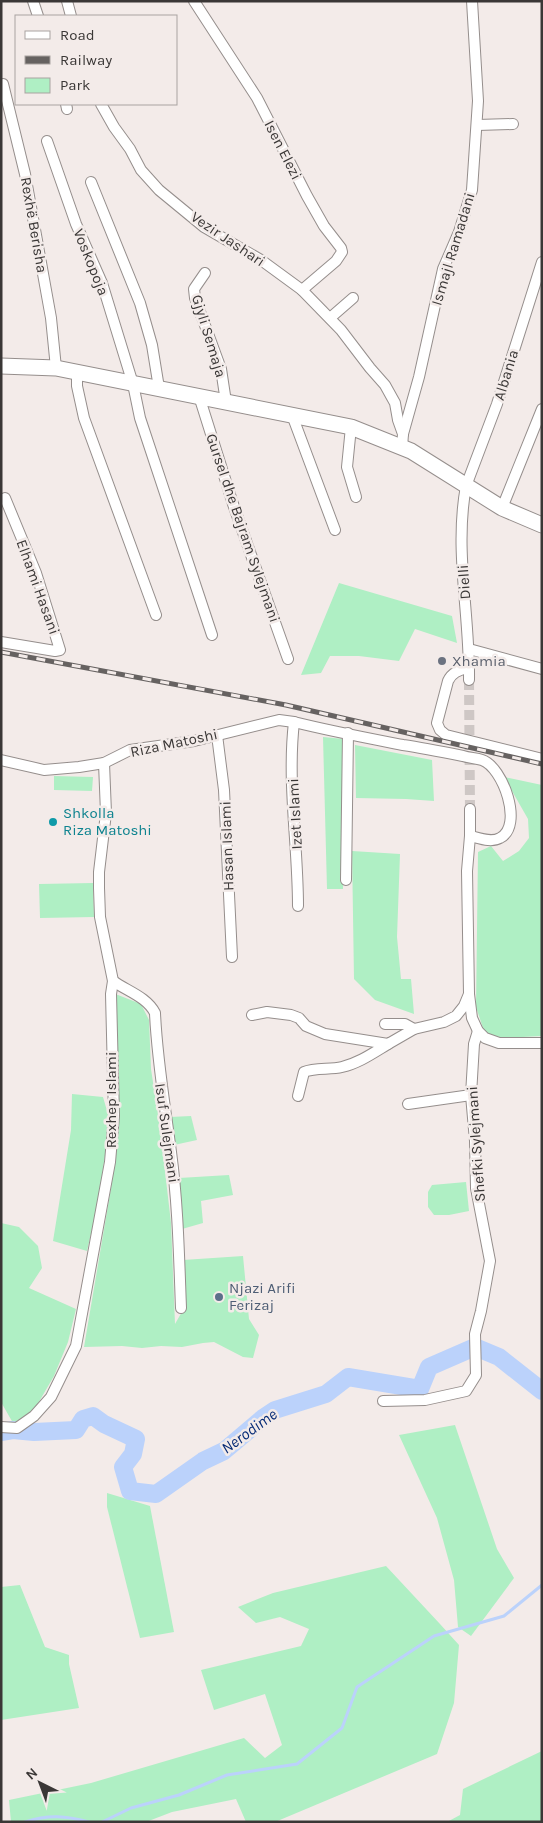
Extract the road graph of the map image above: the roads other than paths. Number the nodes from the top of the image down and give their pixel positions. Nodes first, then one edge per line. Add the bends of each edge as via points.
1 (33, 1) edge
2 (67, 1) edge
3 (194, 1) edge
4 (472, 1) edge
5 (38, 15) edge
6 (71, 15) edge
7 (3, 84) dead end
8 (102, 105) edge
9 (513, 124) dead end
10 (477, 125) junction
11 (47, 141) dead end
12 (91, 182) dead end
13 (542, 262) edge
14 (205, 273) dead end
15 (302, 290) junction
16 (353, 298) dead end
17 (330, 318) junction
18 (1, 366) edge
19 (56, 368) junction
20 (77, 373) junction
21 (133, 384) junction
22 (159, 388) junction
23 (199, 396) junction
24 (226, 402) junction
25 (542, 408) edge
26 (292, 415) junction
27 (351, 427) junction
28 (402, 440) junction
29 (466, 486) junction
30 (356, 497) dead end
31 (5, 498) dead end
32 (502, 508) junction
33 (542, 525) edge
34 (335, 530) dead end
35 (156, 615) dead end
36 (212, 635) dead end
37 (1, 642) edge
38 (468, 648) junction
39 (288, 659) dead end
40 (469, 666) junction
41 (542, 668) edge
42 (469, 680) tunnel mouth
43 (294, 722) junction
44 (348, 733) junction
45 (217, 735) junction
46 (542, 758) edge
47 (1, 760) edge
48 (104, 764) junction
49 (470, 809) tunnel mouth
50 (470, 836) junction
51 (346, 880) dead end
52 (298, 906) dead end
53 (232, 957) dead end
54 (113, 980) junction
55 (469, 994) junction
56 (252, 1015) dead end
57 (452, 1018) junction
58 (472, 1018) junction
59 (385, 1024) dead end
60 (414, 1029) junction
61 (478, 1031) junction
62 (542, 1043) edge
63 (388, 1044) junction
64 (471, 1095) junction
65 (298, 1096) dead end
66 (408, 1104) dead end
67 (181, 1308) dead end
68 (382, 1401) dead end
69 (1, 1427) edge

1 - 5 street
2 - 6 street
3 - 15 street, Isen Elezi via 257,98 307,196 341,248 336,261
4 - 10 street, Ismajl Ramadani
7 - 19 street, Rexhë Berisha via 25,174 51,318
8 - 15 street, Vezir Jashari via 141,170 159,190 204,227 261,260
9 - 10 street
10 - 28 street, Ismajl Ramadani via 472,190 443,269
11 - 21 street, Voskopoja via 76,224 102,283
12 - 22 street via 140,303
13 - 29 street, Albania via 497,404
14 - 24 street, Gjyli Semaja via 194,289 195,298 221,369
15 - 17 street, Vezir Jashari
16 - 17 street
17 - 28 street, Vezir Jashari via 385,385 395,403
18 - 19 street
19 - 20 street
20 - 21 street
20 - 35 street via 84,418
21 - 22 street
21 - 36 street via 140,418
22 - 23 street
23 - 24 street
23 - 39 street, Gursel dhe Bajram Sylejmani via 232,504
24 - 26 street
25 - 32 street
26 - 27 street
26 - 34 street
27 - 28 street
27 - 30 street via 347,467
28 - 29 street
29 - 32 street
29 - 38 street, Dielli via 461,544
31 - 37 street, Elhami Hasani via 36,573 60,650
32 - 33 street
38 - 40 street, Dielli
38 - 41 street
40 - 42 street, Dielli
40 - 46 street via 450,676 436,723 440,730 446,735
43 - 44 street, Riza Matoshi
43 - 45 street, Riza Matoshi via 279,720
43 - 52 street, Izet Islami
44 - 50 street, Riza Matoshi via 482,760 492,765 500,775 510,806 506,833 490,841
44 - 51 street
45 - 48 street, Riza Matoshi via 130,750
45 - 53 street, Hasan Islami via 224,790
47 - 48 street, Riza Matoshi via 44,770
48 - 54 street, Rexhep Islami via 106,813 100,862 100,917
49 - 50 street
50 - 55 street via 467,871
54 - 67 street, Isuf Sulejmani via 150,1004 155,1013 178,1223
54 - 69 street, Rexhep Islami via 114,1116 110,1162 76,1346 50,1397 34,1416 17,1428
55 - 57 street via 464,1006
55 - 58 street
56 - 63 street via 267,1012 291,1015 325,1034
57 - 58 street
57 - 60 street
58 - 61 street
59 - 60 street via 405,1024
60 - 63 street
61 - 62 street via 485,1038 499,1043
61 - 64 street, Shefki Sylejmani via 474,1044
63 - 65 street via 358,1062 304,1072
64 - 66 street
64 - 68 street, Shefki Sylejmani via 476,1188 490,1261 475,1334 476,1375 466,1391 425,1400

